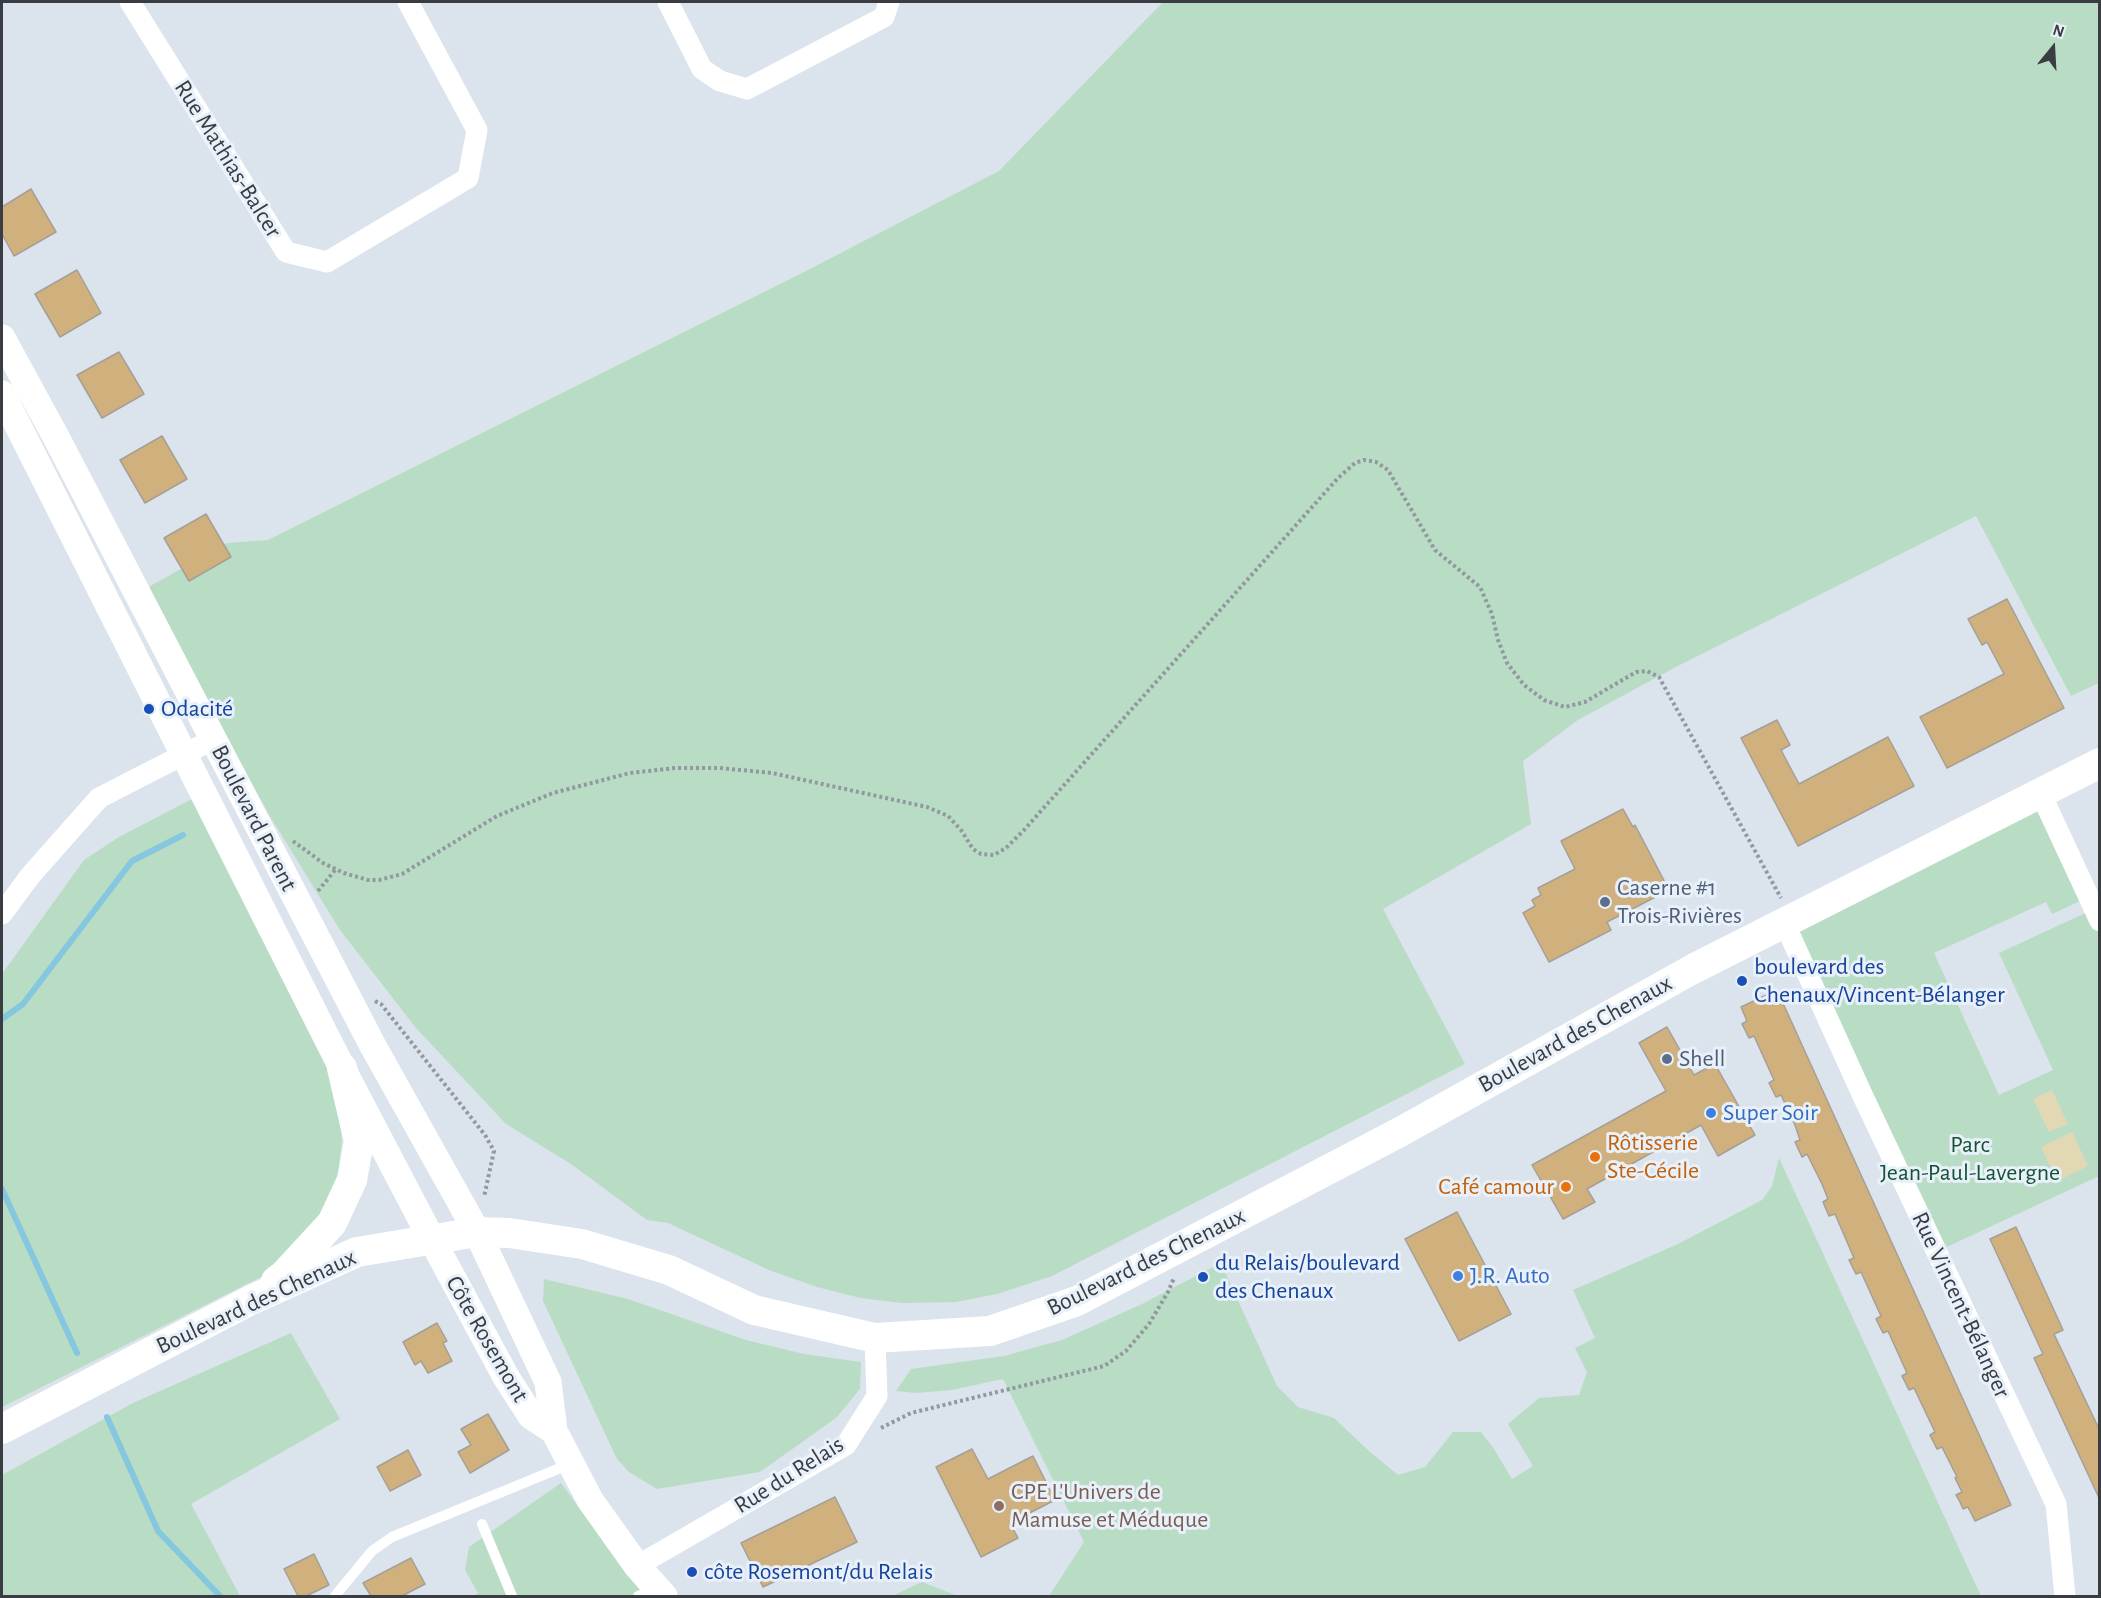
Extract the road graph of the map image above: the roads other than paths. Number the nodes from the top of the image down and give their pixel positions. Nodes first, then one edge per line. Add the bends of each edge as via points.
1 (130, 2) edge
2 (408, 2) edge
3 (668, 2) edge
4 (889, 2) edge
5 (2, 338) edge
6 (2, 394) edge
7 (214, 740) junction
8 (184, 754) junction
9 (2100, 763) edge
10 (2040, 792) junction
11 (2, 914) edge
12 (2100, 921) edge
13 (1784, 922) junction
14 (342, 1068) junction
15 (477, 1232) junction
16 (431, 1238) junction
17 (252, 1300) junction
18 (876, 1338) junction
19 (2, 1429) edge
20 (554, 1431) junction
21 (571, 1463) junction
22 (482, 1524) dead end
23 (637, 1566) junction
24 (653, 1594) edge
25 (335, 1596) edge
26 (512, 1596) edge
27 (2065, 1596) edge

1 - 2 street, Rue Mathias-Balcer via 286,252 327,262 468,178 477,130
3 - 4 street via 702,69 720,81 747,89 884,17
5 - 7 street, Boulevard Parent
6 - 8 street, Boulevard Parent
7 - 8 street
7 - 15 street, Boulevard Parent via 343,988
8 - 11 street via 99,798
8 - 14 street, Boulevard Parent
9 - 10 main road, Boulevard des Chenaux
10 - 12 street
10 - 13 main road, Boulevard des Chenaux
13 - 18 main road, Boulevard des Chenaux via 1400,1132 1077,1301 990,1331
13 - 27 street, Rue Vincent-Bélanger via 2056,1504
14 - 16 street, Boulevard Parent
14 - 17 main road via 359,1141 352,1180 332,1223 284,1275
15 - 16 main road, Boulevard des Chenaux
15 - 18 main road, Boulevard des Chenaux via 582,1244 669,1270 754,1310
15 - 20 street, Côte Rosemont via 548,1382
16 - 17 main road, Boulevard des Chenaux via 357,1252
16 - 20 street, Côte Rosemont via 506,1377 531,1416
17 - 19 main road, Boulevard des Chenaux
18 - 23 street, Rue du Relais via 877,1396 846,1445
20 - 21 street, Côte Rosemont
21 - 23 street, Côte Rosemont via 590,1500
21 - 25 lane via 392,1537 372,1551
22 - 26 lane
23 - 24 street, Côte Rosemont

